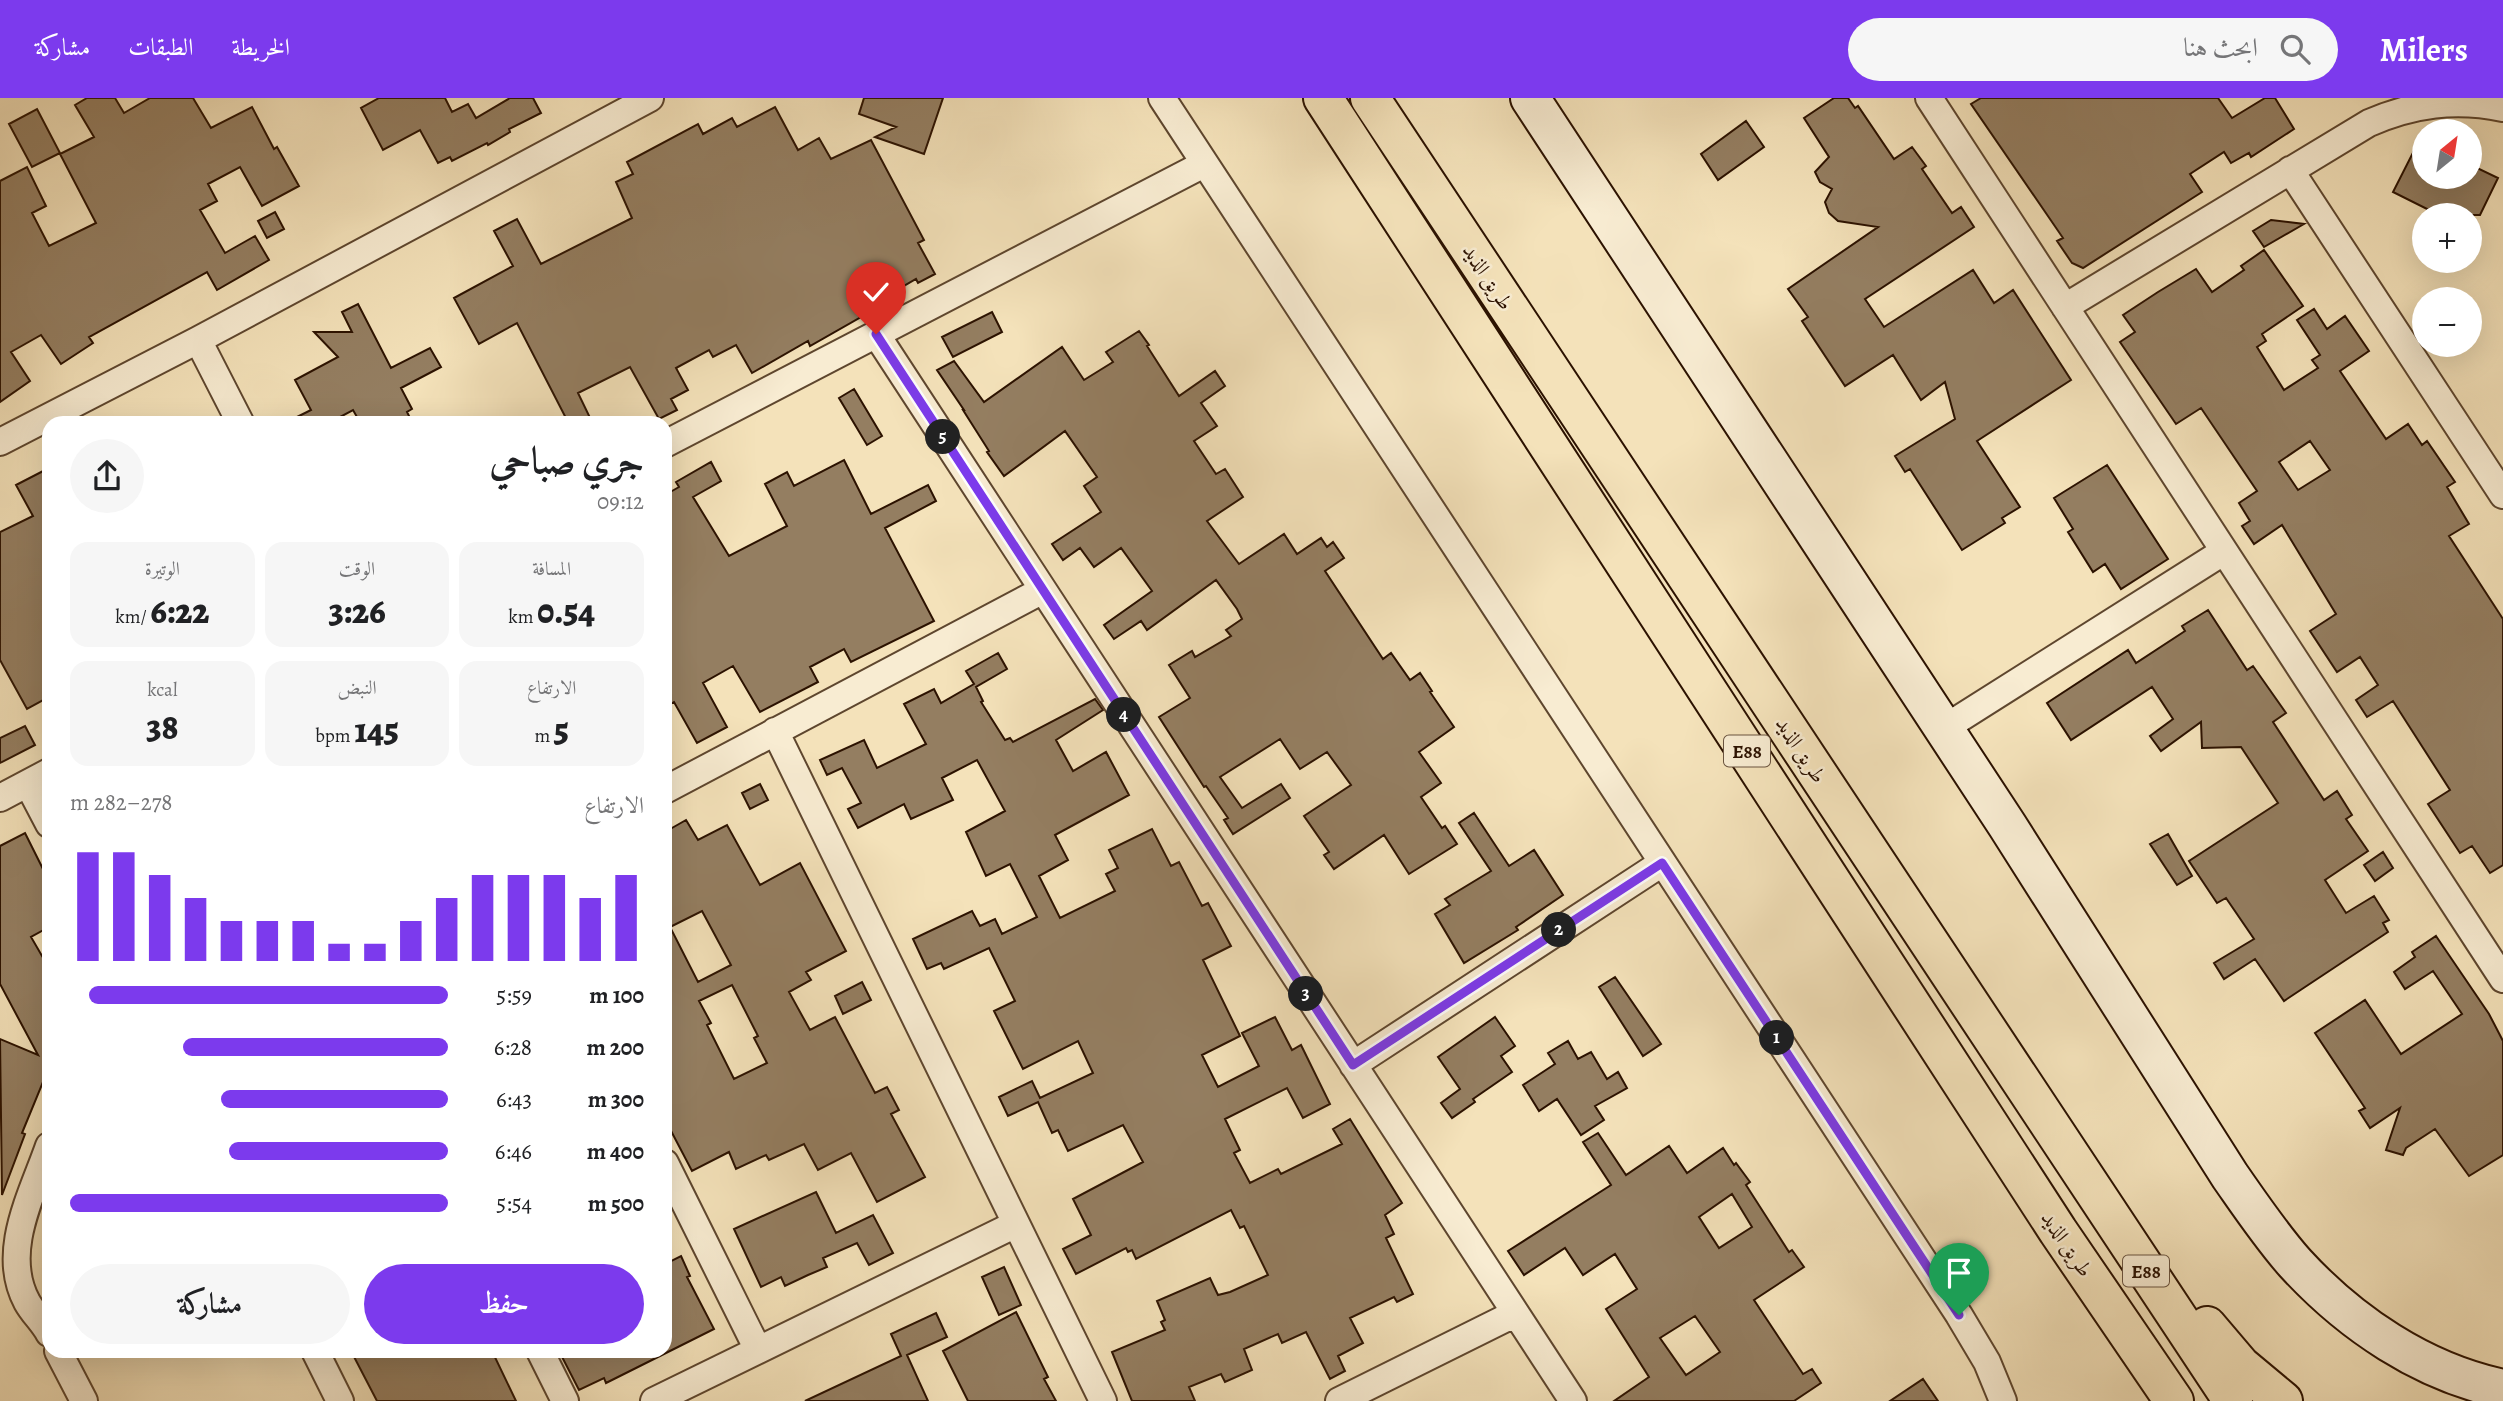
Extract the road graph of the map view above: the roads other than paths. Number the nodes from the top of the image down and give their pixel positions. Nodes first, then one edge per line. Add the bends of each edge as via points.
1 (650, 98) edge
2 (1162, 98) edge
3 (1323, 98) edge
4 (1370, 98) edge
5 (1530, 98) edge
6 (1929, 98) edge
7 (2503, 108) edge
8 (1204, 164) junction
9 (2290, 170) junction
10 (2065, 307) junction
11 (876, 334) junction
12 (198, 340) junction
13 (50, 416) edge
14 (237, 416) edge
15 (42, 420) edge
16 (672, 440) edge
17 (0, 442) edge
18 (2503, 495) edge
19 (2223, 552) junction
20 (1043, 590) junction
21 (1943, 729) junction
22 (775, 732) junction
23 (38, 778) edge
24 (672, 786) edge
25 (0, 798) edge
26 (1662, 863) junction
27 (2503, 979) edge
28 (1353, 1065) junction
29 (2060, 1141) junction
30 (672, 1177) edge
31 (42, 1190) edge
32 (1016, 1224) junction
33 (2058, 1230) junction
34 (1514, 1314) junction
35 (42, 1324) edge
36 (758, 1350) junction
37 (62, 1358) edge
38 (318, 1358) edge
39 (544, 1358) edge
40 (2503, 1389) edge
41 (84, 1401) edge
42 (340, 1401) edge
43 (565, 1401) edge
44 (654, 1401) edge
45 (1103, 1401) edge
46 (1339, 1401) edge
47 (1573, 1401) edge
48 (2003, 1401) edge
49 (2143, 1401) edge
50 (2174, 1401) edge
51 (2233, 1401) edge
52 (2283, 1401) edge

1 - 12 street
2 - 8 street
3 - 33 highway, طريق الذيد / E88
4 - 29 highway, طريق الذيد / E88
5 - 21 street
6 - 10 street
7 - 9 street via 2459,102 2398,110
8 - 11 street
8 - 26 street
9 - 10 street
9 - 18 street
10 - 19 street
11 - 16 street
11 - 20 street
12 - 13 street
12 - 14 street
15 - 17 street
19 - 21 street
19 - 27 street
20 - 22 street
20 - 28 street
21 - 40 street via 2231,1176 2293,1261 2329,1298 2371,1330 2424,1362
22 - 24 street
22 - 32 street
23 - 25 street
26 - 28 street
26 - 48 street via 1959,1315 1987,1362
28 - 34 street
29 - 51 highway, طريق الذيد / E88
29 - 52 highway via 2124,1209 2232,1355
30 - 36 street
31 - 35 street via 19,1234 16,1262 27,1302
32 - 36 street
32 - 45 street
33 - 49 highway
33 - 50 highway, طريق الذيد / E88
34 - 46 street
34 - 47 street
36 - 44 street
37 - 41 street
38 - 42 street
39 - 43 street

